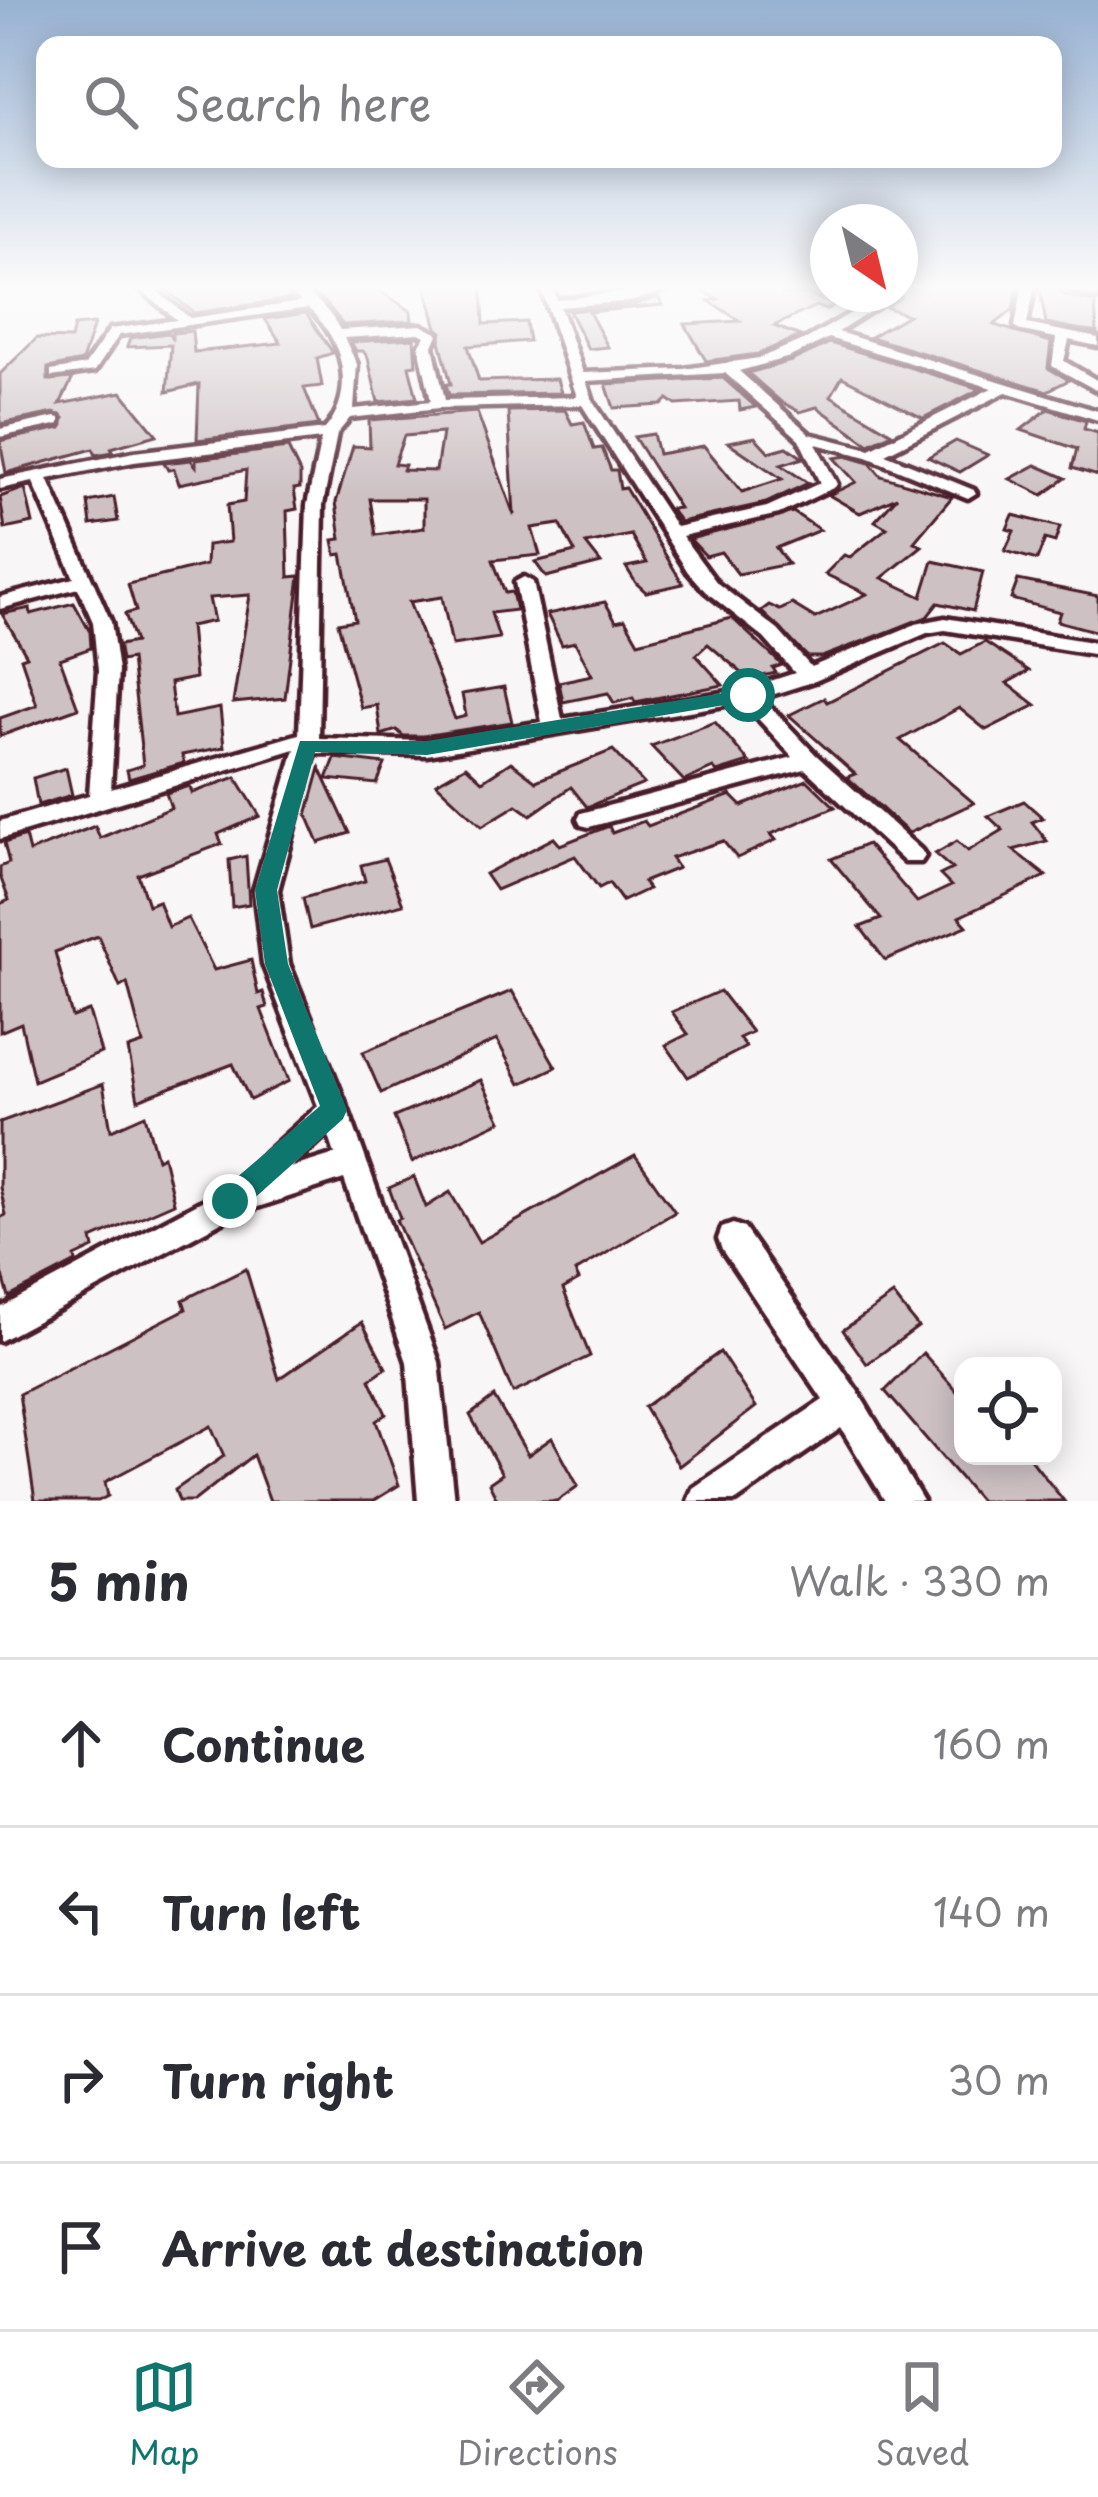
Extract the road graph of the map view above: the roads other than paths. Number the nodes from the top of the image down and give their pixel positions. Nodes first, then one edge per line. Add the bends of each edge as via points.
1 (97, 355) edge
2 (346, 355) edge
3 (428, 355) edge
4 (572, 355) edge
5 (782, 355) edge
6 (895, 355) edge
7 (1059, 355) edge
8 (726, 366) junction
9 (56, 374) dead end
10 (580, 377) junction
11 (1098, 387) edge
12 (1001, 389) junction
13 (586, 401) junction
14 (439, 404) junction
15 (346, 414) junction
16 (1094, 415) edge
17 (56, 422) dead end
18 (0, 433) edge
19 (330, 433) junction
20 (805, 437) junction
21 (872, 454) junction
22 (38, 477) junction
23 (0, 484) edge
24 (968, 493) dead end
25 (670, 533) junction
26 (84, 581) junction
27 (524, 582) dead end
28 (0, 603) edge
29 (1098, 649) edge
30 (808, 676) junction
31 (748, 695) junction
32 (553, 727) junction
33 (308, 742) junction
34 (809, 760) junction
35 (100, 797) junction
36 (590, 819) dead end
37 (0, 830) edge
38 (913, 856) dead end
39 (334, 1110) junction
40 (351, 1162) junction
41 (230, 1201) junction
42 (733, 1239) dead end
43 (0, 1325) edge
44 (846, 1404) junction
45 (436, 1501) edge
46 (706, 1501) edge
47 (905, 1501) edge

1 - 9 street via 89,368
2 - 15 street
3 - 14 street
4 - 10 street
5 - 8 street
6 - 12 street
7 - 11 street via 1061,369
8 - 10 street
8 - 20 street
10 - 13 street
11 - 16 street
12 - 16 street
12 - 21 street
13 - 14 street
13 - 25 street
14 - 15 street
15 - 19 street
17 - 18 street
19 - 22 street
19 - 33 street via 315,505
20 - 21 street
20 - 25 street via 829,484 749,518
21 - 24 street
22 - 23 street
22 - 26 street
25 - 30 street via 711,587
26 - 28 street
26 - 35 street via 102,622 108,671
27 - 32 street
29 - 30 street via 945,624
30 - 31 street
31 - 32 street
31 - 34 street
32 - 33 street via 427,748
33 - 35 street
33 - 39 street via 266,890 277,964
34 - 36 street
34 - 38 street
35 - 37 street
39 - 40 street
39 - 41 street
40 - 41 street
40 - 45 street via 423,1362
41 - 43 street
42 - 44 street
44 - 46 street
44 - 47 street

